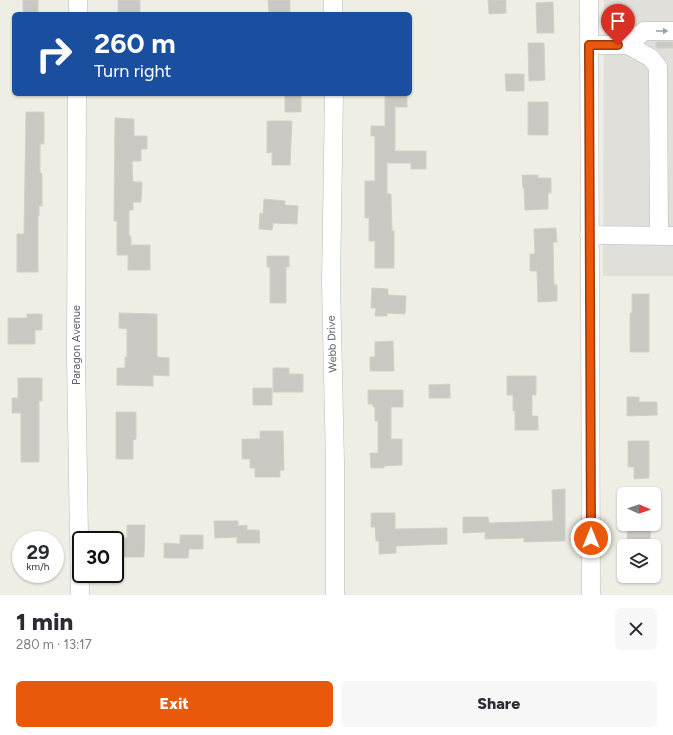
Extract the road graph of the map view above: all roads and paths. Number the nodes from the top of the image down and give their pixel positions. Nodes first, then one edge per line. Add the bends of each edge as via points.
1 (78, 0) edge
2 (333, 0) edge
3 (589, 0) edge
4 (78, 12) edge
5 (333, 12) edge
6 (673, 32) edge
7 (589, 45) junction
8 (628, 45) junction
9 (77, 96) edge
10 (334, 96) edge
11 (590, 236) junction
12 (666, 236) edge
13 (80, 595) edge
14 (335, 595) edge
15 (591, 595) edge

1 - 4 street
2 - 5 street
3 - 7 street
8 -> 6 street via 644,32
7 - 8 street
7 - 11 street
8 - 12 street via 651,58 658,67
9 - 13 street, Paragon Avenue via 76,358
10 - 14 street, Webb Drive via 330,284 335,463
11 - 12 street
11 - 15 street

